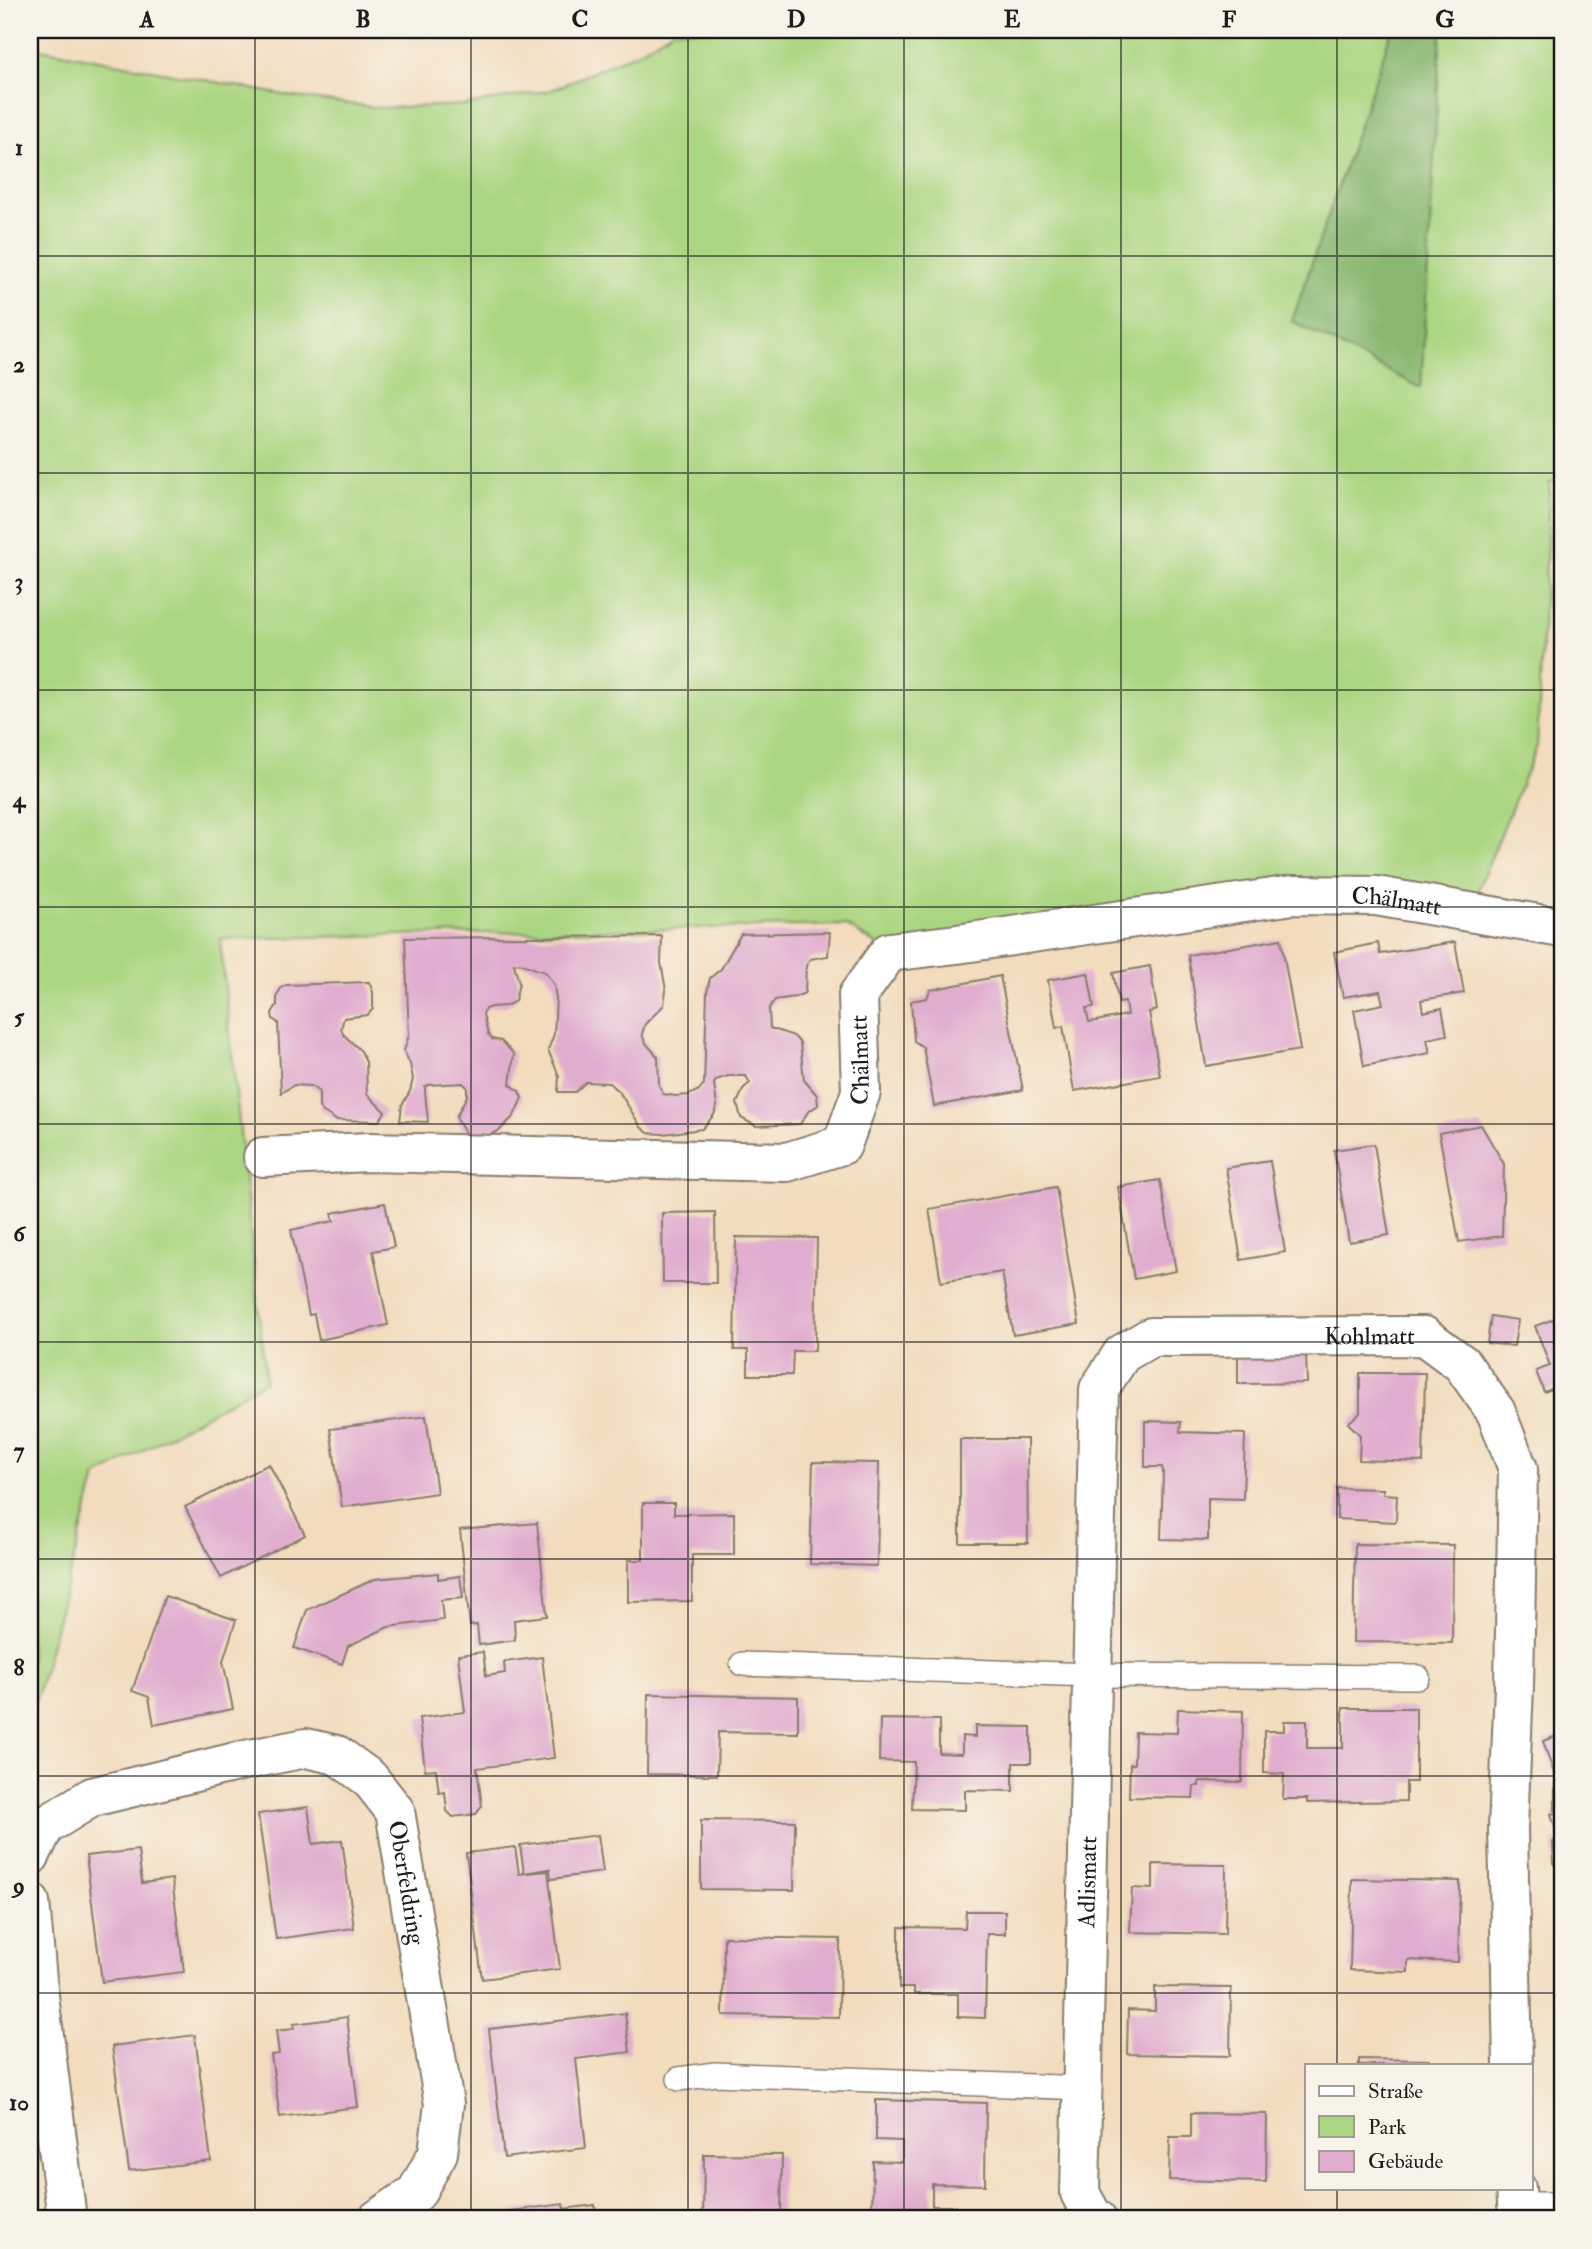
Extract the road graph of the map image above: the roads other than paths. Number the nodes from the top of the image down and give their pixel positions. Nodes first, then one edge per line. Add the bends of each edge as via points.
1 (1562, 928) edge
2 (263, 1157) dead end
3 (742, 1664) dead end
4 (1093, 1675) junction
5 (1418, 1676) dead end
6 (30, 1856) edge
7 (30, 1902) edge
8 (33, 1980) edge
9 (1513, 2064) edge
10 (678, 2079) dead end
11 (1084, 2088) junction
12 (1517, 2203) edge
13 (1562, 2204) edge
14 (67, 2219) edge
15 (378, 2219) edge
16 (1097, 2219) edge

1 - 2 street, Chälmatt via 1376,897 1293,895 889,951 858,995 861,1092 842,1145 787,1162 369,1152
3 - 4 lane
4 - 5 lane
4 - 9 street, Kohlmatt via 1099,1389 1122,1354 1151,1337 1424,1336 1462,1364 1496,1412 1518,1469 1508,1829
4 - 11 street, Adlismatt
6 - 15 street, Oberfeldring via 45,1826 92,1797 240,1761 306,1748 337,1755 369,1778 395,1811 444,2104 438,2153 416,2193
7 - 8 street
8 - 14 street
10 - 11 lane via 715,2074
11 - 16 street, Adlismatt via 1080,2193
12 - 13 lane

